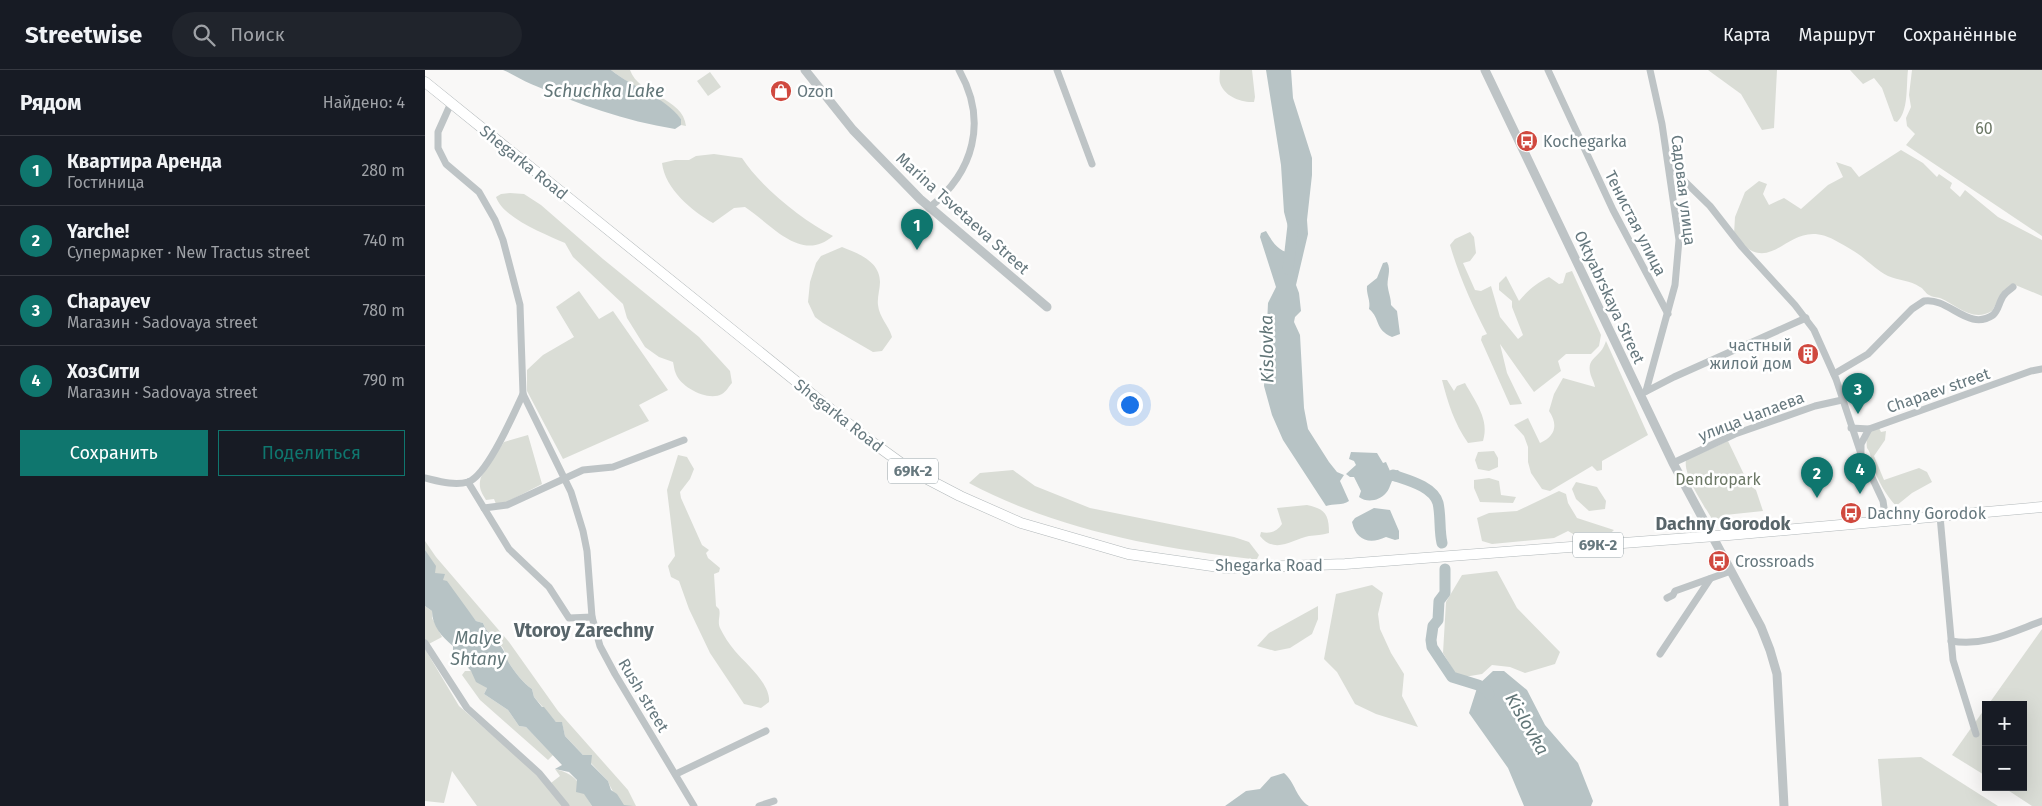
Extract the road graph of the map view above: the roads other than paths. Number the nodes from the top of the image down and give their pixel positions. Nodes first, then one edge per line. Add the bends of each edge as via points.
1 (805, 70) edge
2 (959, 70) edge
3 (1057, 70) edge
4 (1485, 70) edge
5 (1548, 70) edge
6 (1650, 70) edge
7 (425, 82) edge
8 (451, 103) junction
9 (1092, 164) dead end
10 (1669, 166) junction
11 (929, 208) junction
12 (2013, 287) dead end
13 (1047, 307) dead end
14 (1668, 314) junction
15 (1806, 318) junction
16 (2042, 369) edge
17 (1834, 374) junction
18 (1643, 393) junction
19 (523, 394) junction
20 (1842, 400) junction
21 (1851, 428) junction
22 (1869, 429) junction
23 (684, 440) dead end
24 (1861, 454) junction
25 (1673, 463) junction
26 (425, 478) edge
27 (564, 478) junction
28 (468, 482) junction
29 (2042, 507) edge
30 (484, 508) junction
31 (1940, 516) junction
32 (1886, 521) junction
33 (1711, 536) junction
34 (1731, 571) junction
35 (1710, 578) junction
36 (1667, 598) dead end
37 (592, 617) junction
38 (2042, 621) edge
39 (1951, 641) junction
40 (425, 643) edge
41 (1660, 654) dead end
42 (766, 731) dead end
43 (1976, 734) dead end
44 (676, 774) junction
45 (774, 801) dead end
46 (566, 806) edge
47 (694, 806) edge
48 (759, 806) edge
49 (1783, 806) edge

1 - 11 street, Marina Tsvetaeva Street via 877,156
2 - 11 street via 973,110 972,146 955,183
3 - 9 street
4 - 18 street, Oktyabrskaya Street
5 - 14 street, Тенистая улица via 1613,210
6 - 10 street, Садовая улица
7 - 8 main road, Shegarka Road / 69К-2
8 - 19 street via 438,132 438,148 446,164 479,192 503,240 520,305
8 - 33 main road, Shegarka Road / 69К-2 via 865,437 912,471 1021,523 1129,554 1226,568 1299,567
10 - 14 street, Садовая улица via 1679,240
10 - 15 street via 1709,206
11 - 13 street, Marina Tsvetaeva Street
12 - 17 street via 2004,294 1996,312 1987,318 1964,317 1943,303 1924,301 1868,354
14 - 18 street
15 - 17 street
15 - 18 street
16 - 22 street, Chapaev street
17 - 20 street
18 - 25 street, Oktyabrskaya Street
19 - 27 street, Rush street
19 - 28 street via 496,448 476,478
20 - 21 street
20 - 25 street, улица Чапаева via 1735,434
21 - 22 street
21 - 24 street
22 - 24 street via 1861,444
23 - 27 street via 613,467 583,470
24 - 32 street via 1883,501
25 - 33 street, Oktyabrskaya Street
26 - 28 street via 456,484
27 - 30 street via 507,505
27 - 37 street, Rush street via 583,531
28 - 30 street
29 - 31 main road, 69К-2
30 - 37 street via 509,549 549,587 569,618
31 - 32 main road, 69К-2
31 - 39 street
32 - 33 main road, 69К-2
33 - 34 street, Oktyabrskaya Street
34 - 35 street
34 - 49 street, Oktyabrskaya Street via 1761,627 1777,674
35 - 36 street via 1675,591
35 - 41 street
37 - 44 street, Rush street via 600,646
38 - 39 street via 1989,641
39 - 43 street via 1953,660
40 - 46 street via 467,708 539,773
42 - 44 street
44 - 47 street, Rush street
45 - 48 street

